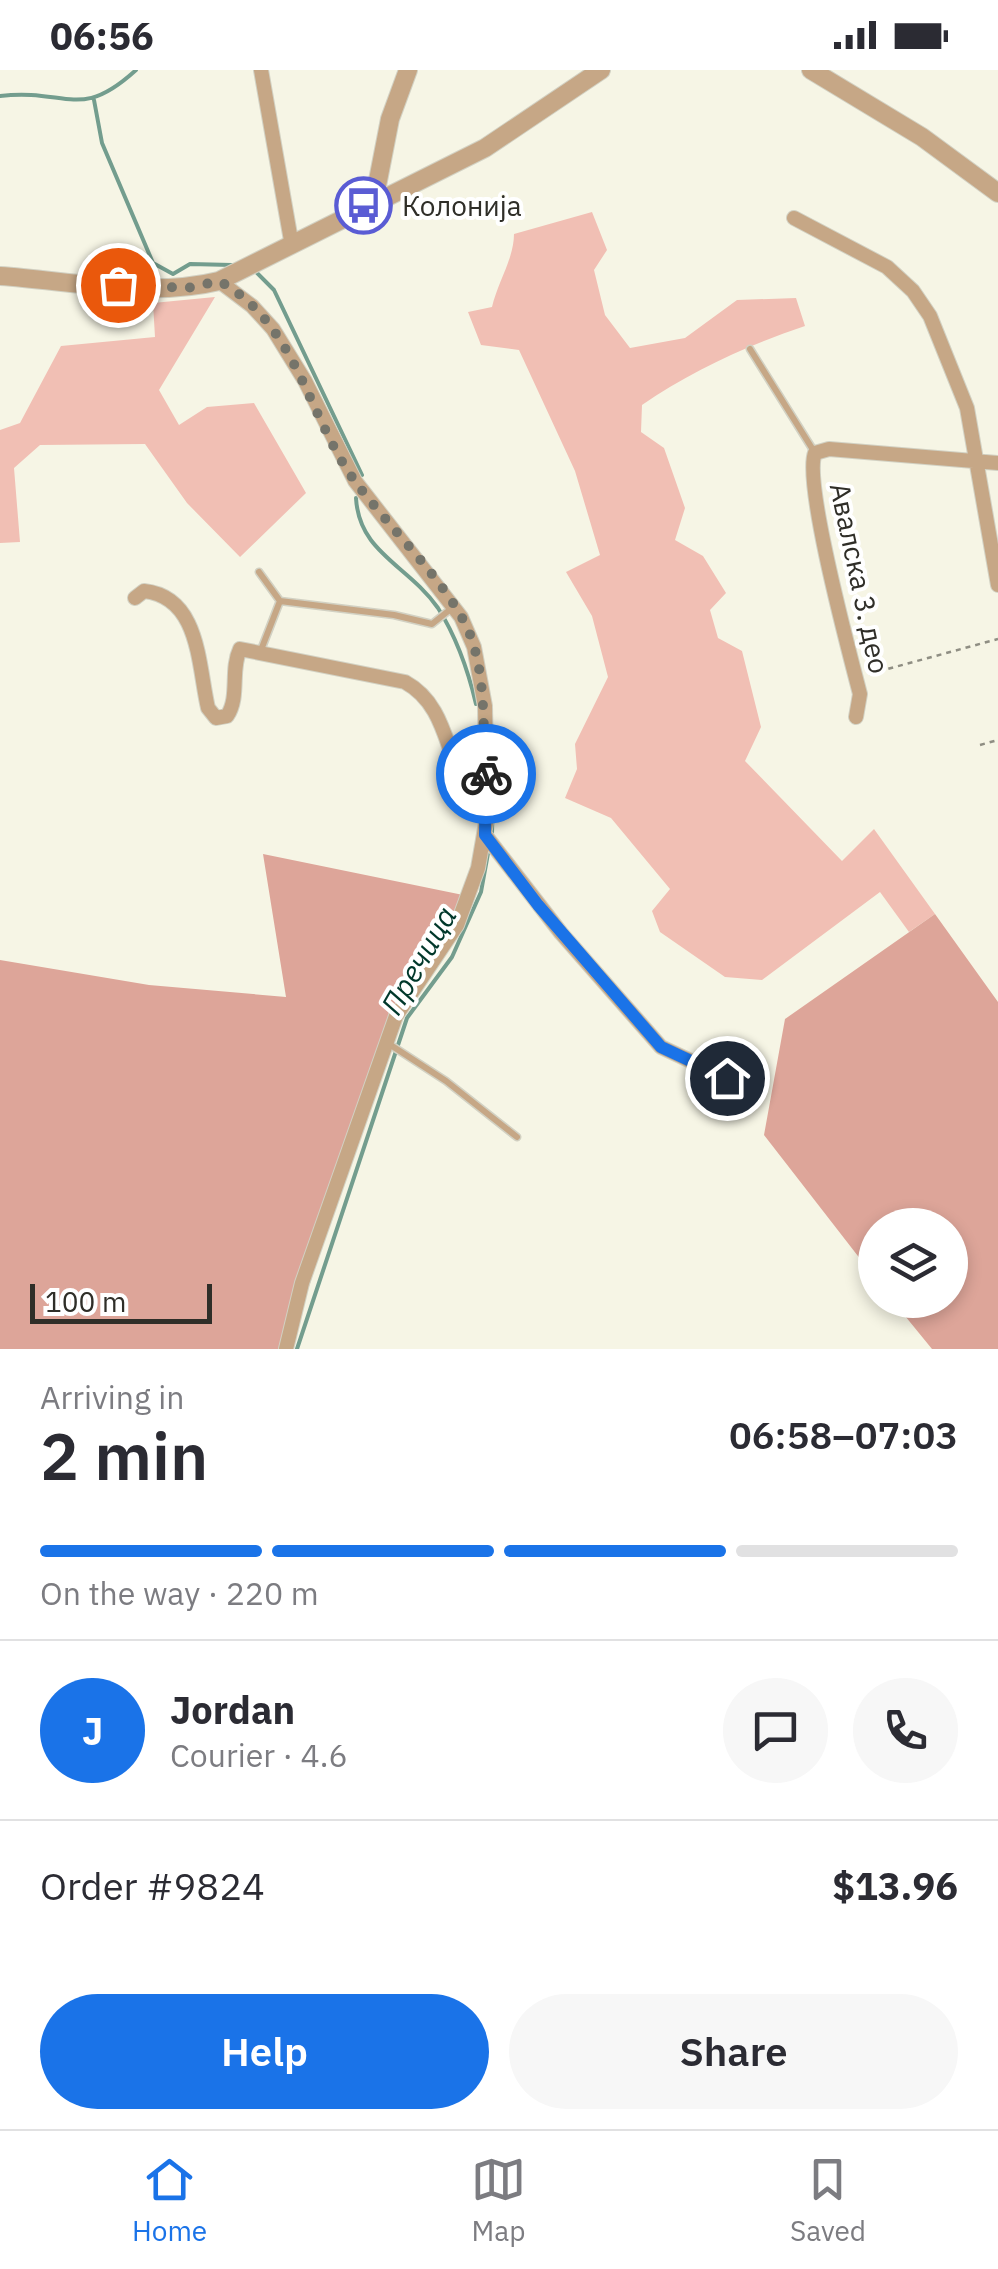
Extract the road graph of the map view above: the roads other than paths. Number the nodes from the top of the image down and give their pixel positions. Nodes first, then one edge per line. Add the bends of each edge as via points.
1 (261, 70) edge
2 (408, 70) edge
3 (601, 70) edge
4 (811, 70) edge
5 (998, 194) edge
6 (373, 206) junction
7 (794, 218) dead end
8 (292, 246) junction
9 (0, 276) edge
10 (219, 281) junction
11 (750, 348) dead end
12 (815, 453) junction
13 (980, 461) junction
14 (998, 463) edge
15 (258, 572) dead end
16 (998, 585) edge
17 (134, 598) dead end
18 (280, 601) junction
19 (447, 613) junction
20 (260, 650) junction
21 (856, 717) dead end
22 (488, 802) junction
23 (485, 836) junction
24 (388, 1043) junction
25 (727, 1078) dead end
26 (518, 1137) dead end
27 (286, 1349) edge

1 - 8 street
2 - 6 street via 390,119
3 - 6 street via 485,148
4 - 5 street via 922,137
6 - 8 street
7 - 13 street via 887,266 914,291 960,387
8 - 10 street
9 - 10 street via 157,288
10 - 19 street via 272,329 355,482
11 - 12 lane
12 - 13 street, Авалска 3. део
12 - 21 street, Авалска 3. део via 812,472 861,702
13 - 14 street, Авалска 3. део
13 - 16 street
15 - 18 lane
17 - 20 street via 158,592 192,625 208,708 216,718 232,708 240,649
18 - 19 lane via 432,624
18 - 20 lane
19 - 22 street via 474,647 485,706
20 - 22 street via 418,688 450,739 462,784
22 - 23 street
23 - 24 street via 457,926 396,1016
23 - 25 street via 661,1047
24 - 26 lane
24 - 27 street via 302,1283

